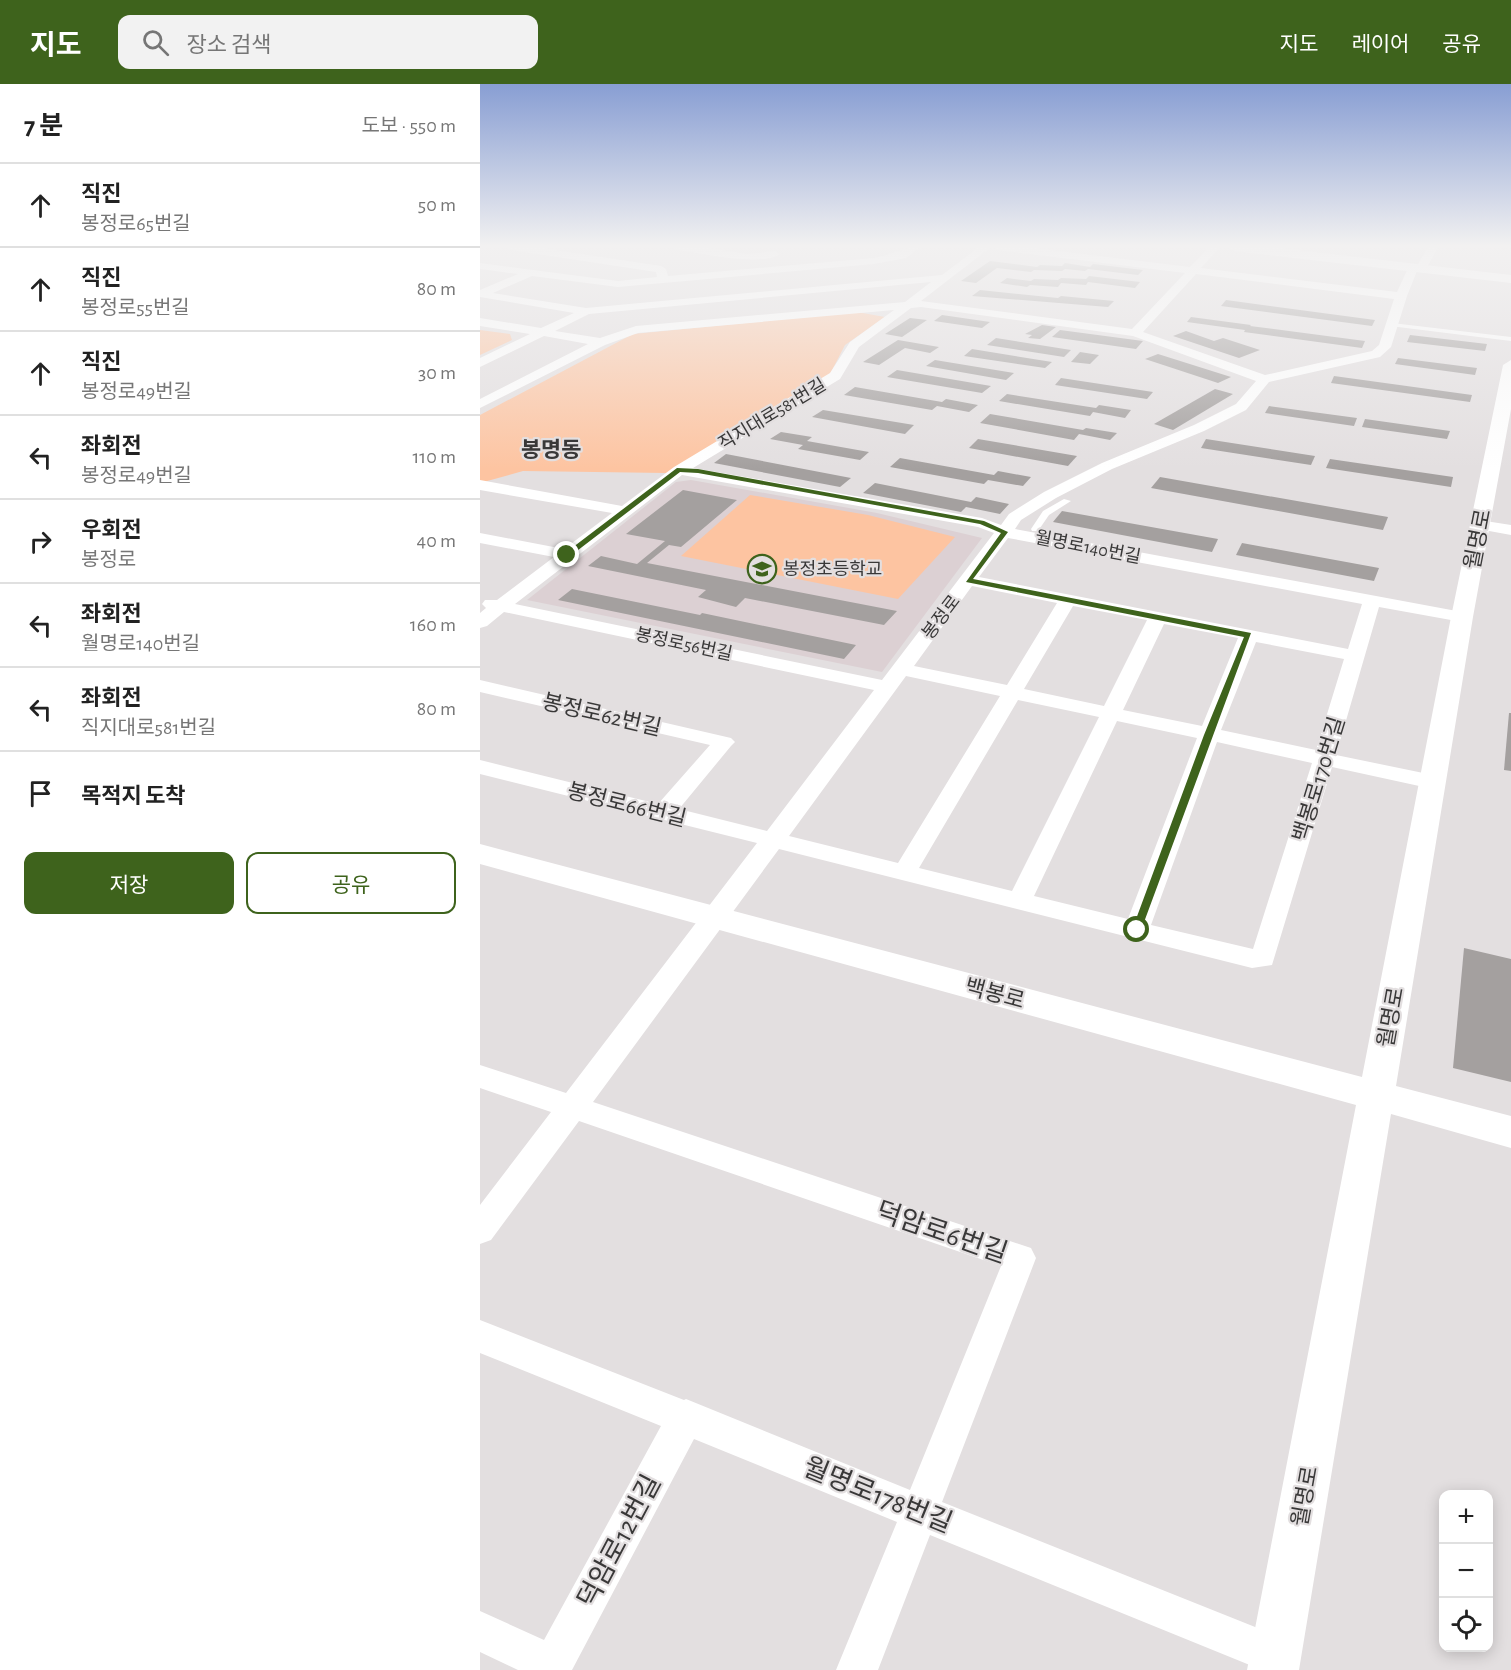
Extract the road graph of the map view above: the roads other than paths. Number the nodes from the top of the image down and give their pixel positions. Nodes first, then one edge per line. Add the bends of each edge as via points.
1 (565, 321) edge
2 (724, 321) edge
3 (887, 321) edge
4 (1044, 321) edge
5 (1147, 321) edge
6 (1393, 321) edge
7 (480, 322) edge
8 (1392, 324) junction
9 (542, 332) junction
10 (1135, 333) junction
11 (1511, 339) edge
12 (601, 342) junction
13 (480, 363) edge
14 (1511, 365) edge
15 (1264, 379) junction
16 (480, 404) edge
17 (679, 470) junction
18 (480, 485) edge
19 (1067, 501) dead end
20 (625, 511) junction
21 (1479, 525) junction
22 (1035, 529) dead end
23 (1511, 530) edge
24 (1005, 532) junction
25 (480, 538) edge
26 (567, 555) junction
27 (969, 580) junction
28 (1068, 600) junction
29 (1372, 600) junction
30 (480, 602) edge
31 (500, 606) junction
32 (1158, 617) junction
33 (1462, 617) junction
34 (480, 622) edge
35 (1249, 635) junction
36 (1356, 656) junction
37 (902, 669) junction
38 (480, 686) edge
39 (888, 687) junction
40 (1012, 693) junction
41 (1110, 714) junction
42 (1209, 735) junction
43 (1324, 759) junction
44 (480, 767) edge
45 (1433, 782) junction
46 (663, 813) junction
47 (774, 841) junction
48 (480, 854) edge
49 (904, 873) junction
50 (1019, 901) junction
51 (714, 918) junction
52 (1137, 930) junction
53 (1263, 958) joint
54 (480, 1076) edge
55 (1376, 1095) junction
56 (573, 1107) junction
57 (1511, 1132) edge
58 (480, 1230) edge
59 (480, 1336) edge
60 (686, 1417) junction
61 (918, 1512) junction
62 (480, 1631) edge
63 (1274, 1662) edge
64 (552, 1667) edge
65 (857, 1670) edge

1 - 9 street
2 - 12 street via 636,330
3 - 17 street, 직지대로581번길 via 854,345 835,376
4 - 10 street
5 - 10 street
6 - 8 street
7 - 9 street
8 - 11 lane
8 - 15 street via 1385,347 1376,354
9 - 12 street
9 - 13 street
10 - 15 street
12 - 16 street
14 - 21 street, 월명로
15 - 24 street, 봉정로 via 1241,407 1050,495 1016,517
17 - 20 street, 직지대로581번길
17 - 24 street, 월명로140번길 via 982,523
18 - 20 street
19 - 22 lane via 1046,513
20 - 26 street, 직지대로581번길
21 - 23 street
21 - 33 street, 월명로
24 - 27 street, 봉정로
24 - 29 street, 월명로140번길
25 - 26 street
26 - 31 street, 직지대로581번길
27 - 28 street
27 - 37 street, 봉정로
28 - 32 street
28 - 40 street
29 - 33 street, 월명로140번길
29 - 36 street, 백봉로170번길
30 - 31 street, 봉정로56번길
31 - 34 street, 직지대로581번길
31 - 39 street, 봉정로56번길
32 - 35 street
32 - 41 street
33 - 45 street, 월명로
35 - 36 street
35 - 42 street
36 - 43 street, 백봉로170번길
37 - 39 street, 봉정로
37 - 40 street
38 - 46 street, 봉정로62번길 via 724,742
39 - 47 street, 봉정로
40 - 41 street
40 - 49 street
41 - 42 street
41 - 50 street
42 - 43 street
42 - 52 street
43 - 45 street
43 - 53 street, 백봉로170번길
44 - 46 street, 봉정로66번길
45 - 55 street, 월명로
46 - 47 street, 봉정로66번길
47 - 49 street, 봉정로66번길
47 - 51 street, 봉정로
48 - 51 street, 백봉로
49 - 50 street, 봉정로66번길
50 - 52 street, 봉정로66번길
51 - 55 street, 백봉로
51 - 56 street, 봉정로
52 - 53 street, 봉정로66번길 via 1252,959
54 - 56 street, 덕암로6번길
55 - 57 street, 백봉로
55 - 63 street, 월명로
56 - 58 street, 봉정로
56 - 61 street, 덕암로6번길 via 1020,1258
59 - 60 street, 월명로178번길
60 - 61 street, 월명로178번길
60 - 64 street, 덕암로12번길
61 - 63 street, 월명로178번길
61 - 65 street, 덕암로6번길
62 - 64 street, 덕암로12번길

